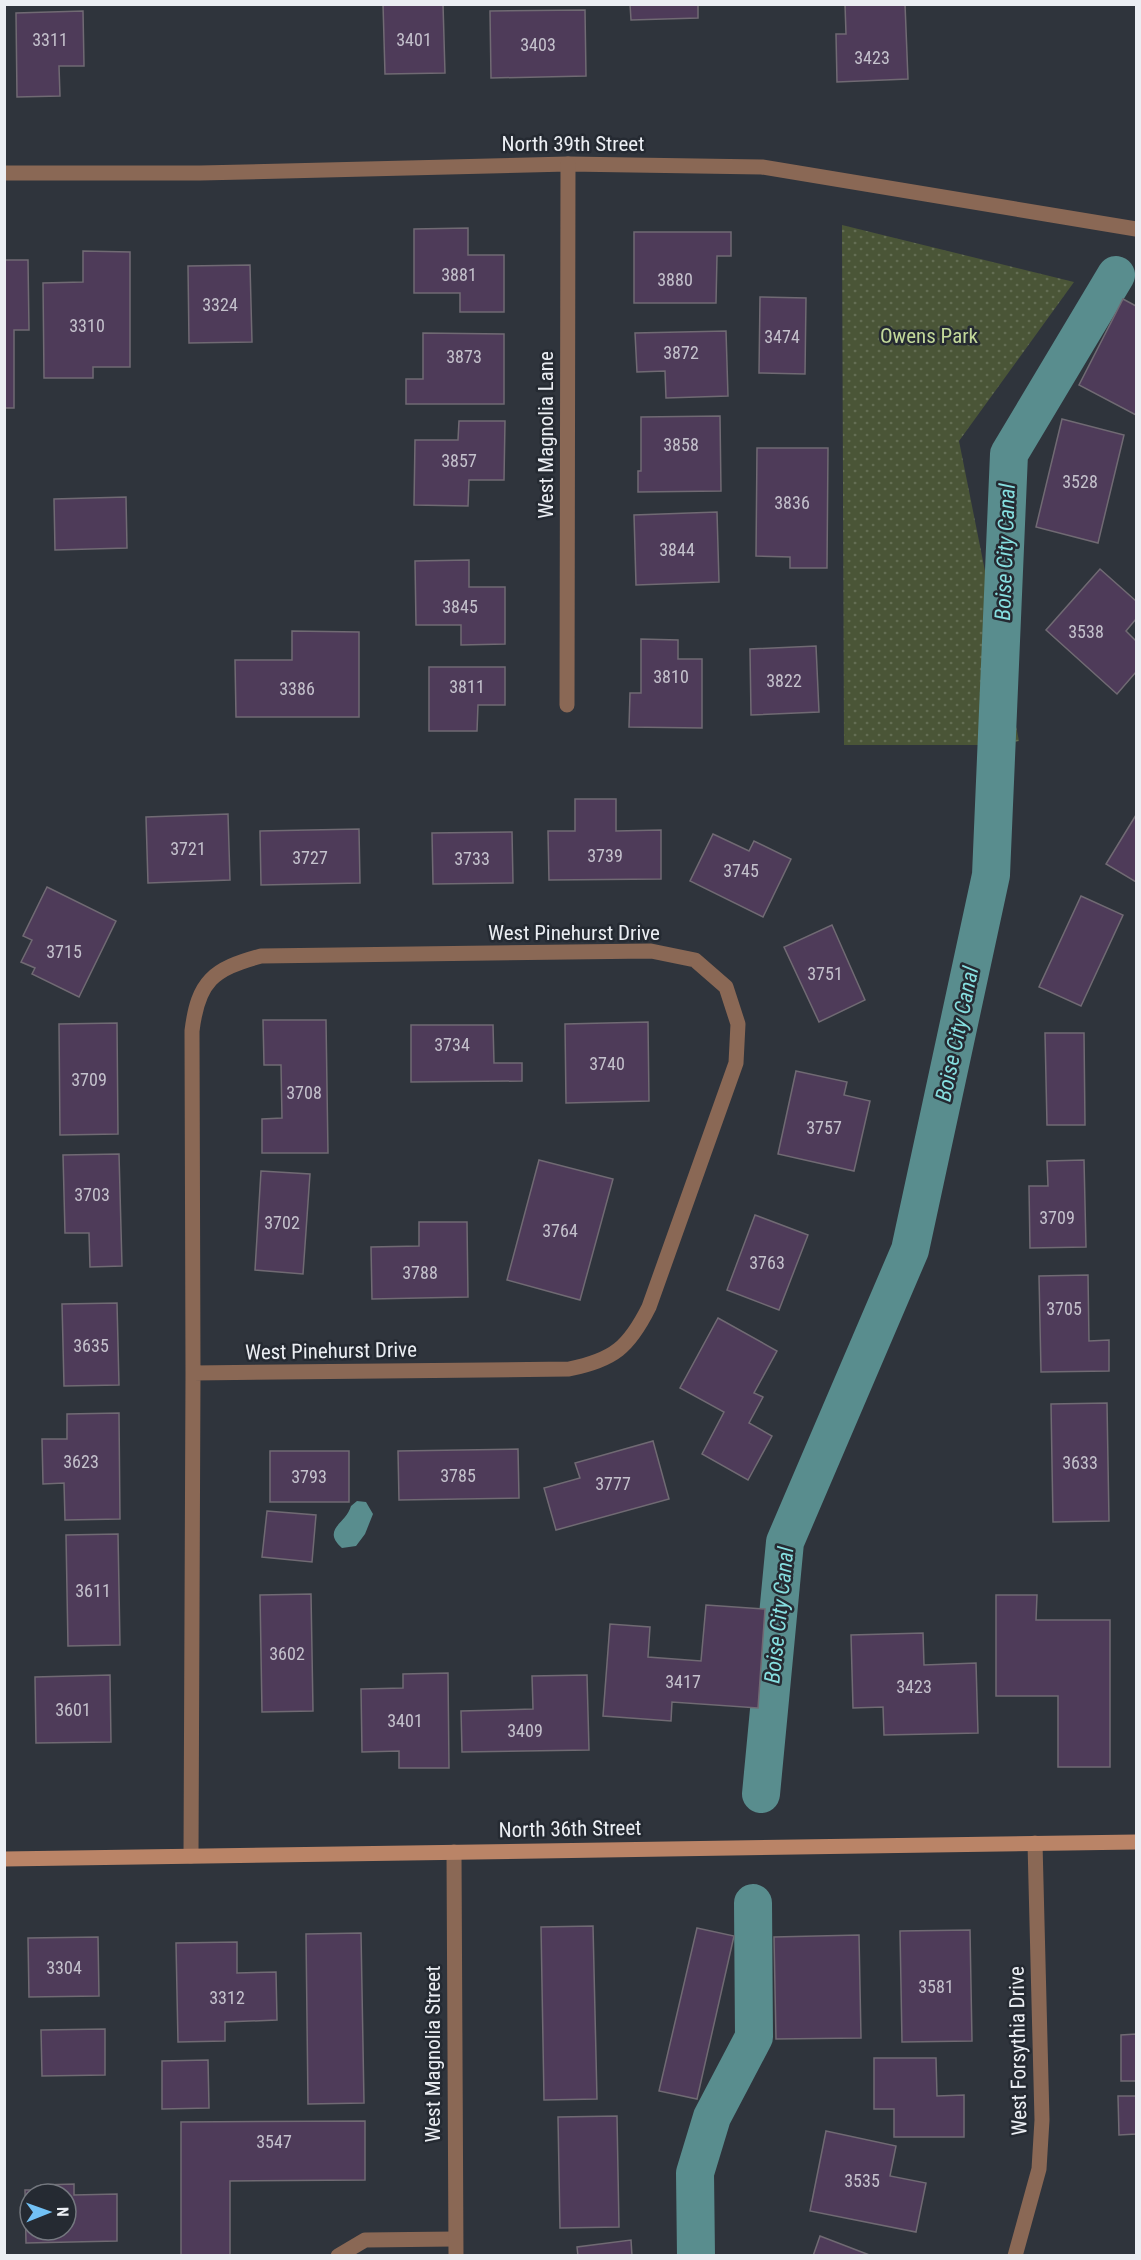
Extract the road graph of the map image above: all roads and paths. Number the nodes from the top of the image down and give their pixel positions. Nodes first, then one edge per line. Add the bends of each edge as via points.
1 (568, 164) junction
2 (4, 173) edge
3 (1137, 229) edge
4 (567, 705) dead end
5 (193, 1373) junction
6 (1137, 1842) edge
7 (1035, 1843) junction
8 (454, 1852) junction
9 (191, 1856) junction
10 (4, 1859) edge
11 (455, 2239) junction
12 (338, 2256) edge
13 (456, 2256) edge
14 (1015, 2256) edge

1 - 2 street, North 39th Street via 200,173
1 - 3 street, North 39th Street via 762,166
1 - 4 street, West Magnolia Lane
5 - 5 street, West Pinehurst Drive via 192,1031 195,1004 209,979 230,965 261,956 651,951 695,960 726,987 738,1024 736,1063 649,1307 635,1335 618,1352 595,1364 569,1369
5 - 9 street, West Pinehurst Drive
6 - 7 street, North 36th Street
7 - 8 street, North 36th Street
7 - 14 street, West Forsythia Drive via 1042,2120 1039,2169
8 - 9 street, North 36th Street
8 - 11 street, West Magnolia Street
9 - 10 street, North 36th Street
11 - 12 street via 365,2240
11 - 13 street, West Magnolia Street

